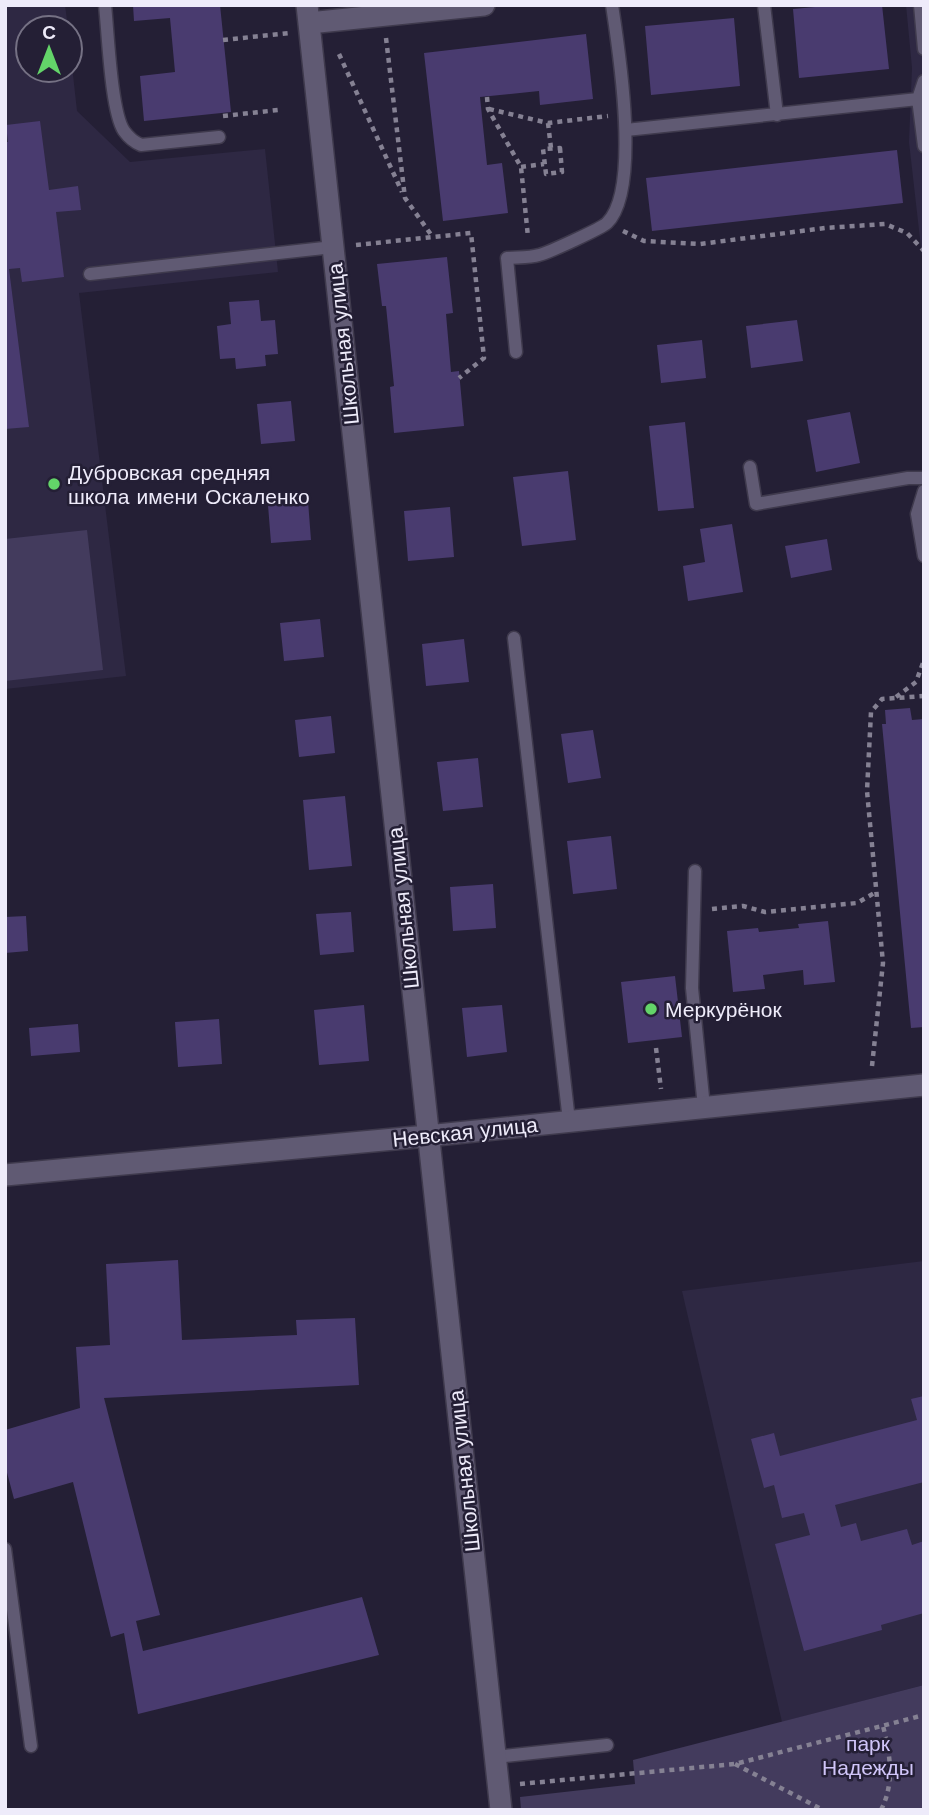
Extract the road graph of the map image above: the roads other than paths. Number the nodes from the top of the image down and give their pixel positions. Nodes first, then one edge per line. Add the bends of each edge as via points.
1 (105, 5) edge
2 (484, 5) edge
3 (612, 5) edge
4 (764, 5) edge
5 (920, 5) edge
6 (308, 14) edge
7 (924, 49) edge
8 (924, 81) edge
9 (918, 99) junction
10 (777, 115) junction
11 (626, 130) junction
12 (219, 137) dead end
13 (924, 146) edge
14 (340, 247) junction
15 (90, 274) dead end
16 (516, 352) dead end
17 (750, 467) dead end
18 (924, 478) edge
19 (924, 491) edge
20 (924, 556) edge
21 (514, 638) dead end
22 (695, 871) dead end
23 (924, 1085) edge
24 (704, 1107) junction
25 (569, 1121) junction
26 (427, 1136) junction
27 (5, 1175) edge
28 (5, 1549) edge
29 (607, 1745) dead end
30 (30, 1746) dead end
31 (495, 1757) junction
32 (501, 1810) edge

1 - 12 lane via 122,130 141,145
2 - 6 street
3 - 11 lane
4 - 10 lane
5 - 7 lane
6 - 14 street, Школьная улица
8 - 9 lane
9 - 10 lane
9 - 13 lane
10 - 11 lane
11 - 16 lane via 622,190 607,223 541,255 507,258
14 - 15 lane
14 - 26 street, Школьная улица
17 - 18 lane via 756,504
19 - 20 lane via 917,514
21 - 25 lane
22 - 24 lane via 692,988
23 - 24 street, Невская улица
24 - 25 street, Невская улица
25 - 26 street, Невская улица
26 - 27 street, Невская улица
26 - 31 street, Школьная улица
28 - 30 lane
29 - 31 lane
31 - 32 street, Школьная улица

